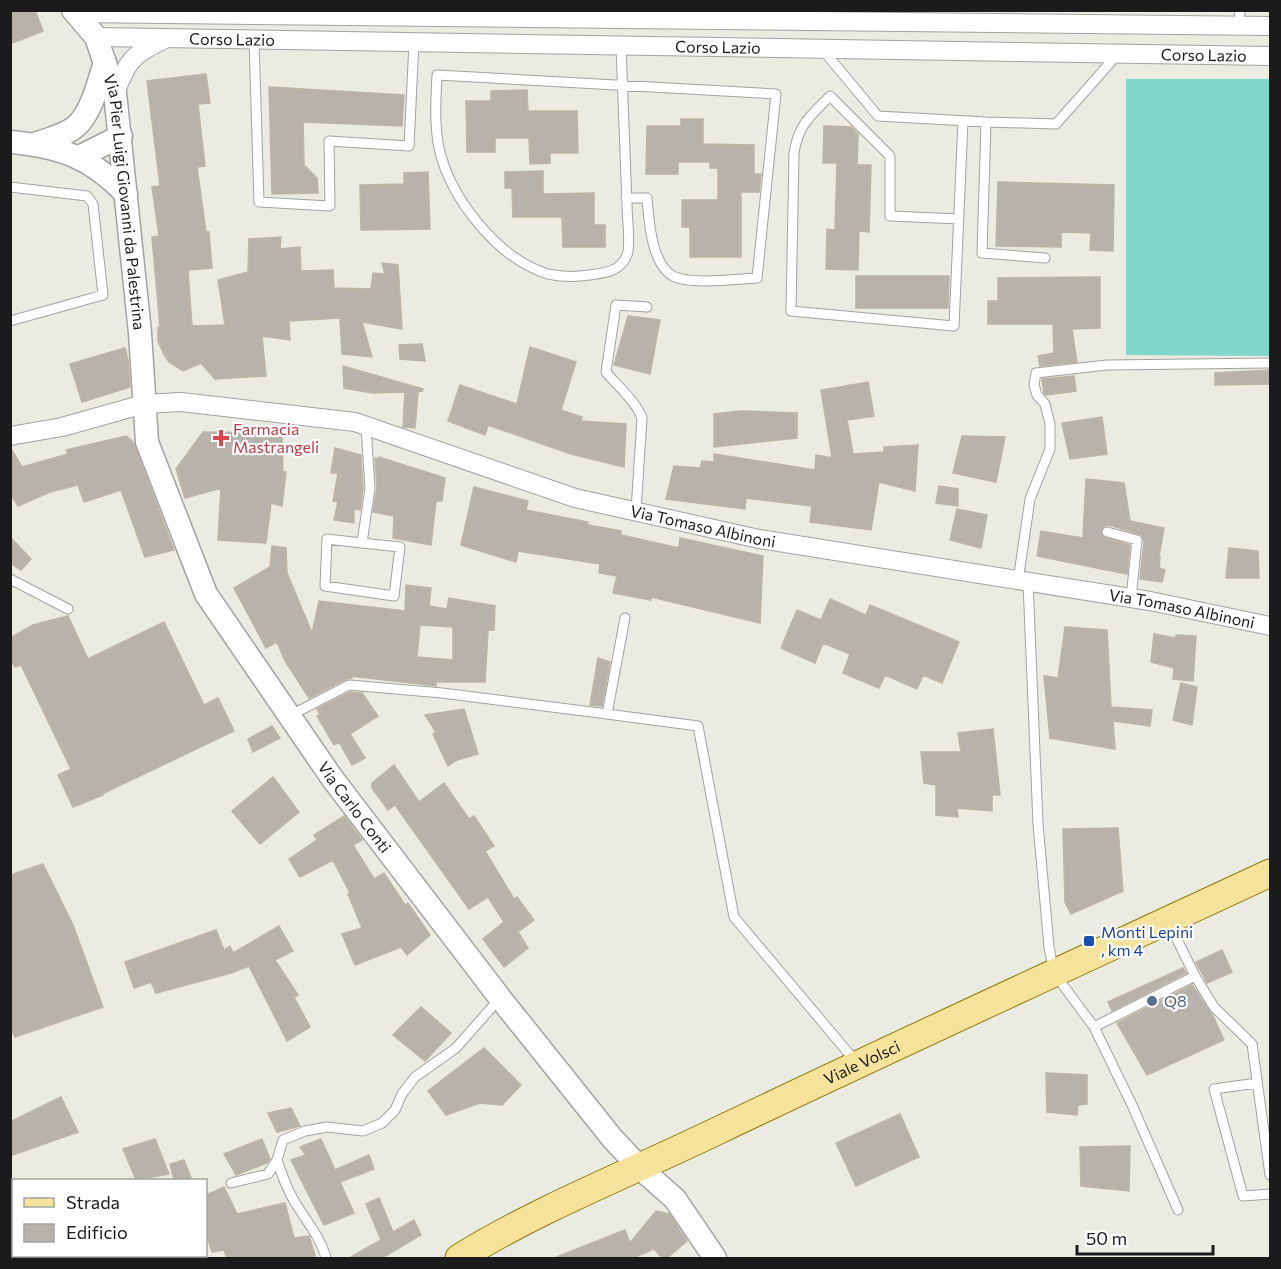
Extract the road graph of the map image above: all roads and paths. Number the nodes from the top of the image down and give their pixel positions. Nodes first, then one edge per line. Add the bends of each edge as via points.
1 (74, 12) edge
2 (220, 12) edge
3 (666, 15) edge
4 (688, 15) edge
5 (928, 16) edge
6 (964, 16) edge
7 (1239, 18) edge
8 (1270, 26) edge
9 (96, 37) junction
10 (167, 38) junction
11 (254, 40) junction
12 (414, 42) junction
13 (621, 46) junction
14 (822, 49) junction
15 (1117, 54) junction
16 (1270, 56) edge
17 (105, 62) junction
18 (623, 86) junction
19 (115, 93) junction
20 (963, 121) junction
21 (986, 122) junction
22 (77, 126) junction
23 (121, 136) junction
24 (10, 142) edge
25 (34, 144) junction
26 (79, 157) junction
27 (10, 187) edge
28 (126, 194) junction
29 (626, 198) junction
30 (959, 219) junction
31 (1045, 258) dead end
32 (647, 308) dead end
33 (10, 321) edge
34 (1270, 363) edge
35 (144, 404) junction
36 (366, 426) junction
37 (10, 436) edge
38 (636, 512) junction
39 (1107, 532) dead end
40 (362, 543) junction
41 (10, 579) edge
42 (1023, 581) junction
43 (1131, 598) junction
44 (68, 609) dead end
45 (625, 618) dead end
46 (1270, 626) edge
47 (607, 714) junction
48 (290, 716) junction
49 (1270, 873) edge
50 (1168, 921) junction
51 (1054, 973) junction
52 (1195, 976) junction
53 (500, 998) junction
54 (1094, 1027) junction
55 (858, 1064) junction
56 (1257, 1083) junction
57 (277, 1160) junction
58 (640, 1168) junction
59 (1270, 1175) edge
60 (231, 1183) dead end
61 (1270, 1194) edge
62 (1178, 1210) dead end
63 (326, 1258) edge
64 (459, 1258) edge
65 (715, 1258) edge

1 - 2 street, Corso Lazio
1 - 9 street, Via Pier Luigi Giovanni da Palestrina
2 - 3 street, Corso Lazio
3 - 4 street, Corso Lazio
4 - 5 street, Corso Lazio
5 - 6 street, Corso Lazio
6 - 7 street, Corso Lazio
7 - 8 street, Corso Lazio
9 - 10 street, Corso Lazio
9 - 17 street, Via Pier Luigi Giovanni da Palestrina
10 - 11 street, Corso Lazio
10 - 19 street, Corso Lazio via 143,49 126,65
11 - 12 street, Corso Lazio
11 - 12 lane via 259,202 330,206 329,141 409,146
12 - 13 street, Corso Lazio
13 - 14 street, Corso Lazio
13 - 18 lane
14 - 15 street, Corso Lazio
14 - 20 lane via 878,116
15 - 16 street, Corso Lazio
15 - 21 lane via 1056,123
17 - 19 street, Via Pier Luigi Giovanni da Palestrina
17 - 22 street via 90,106
18 - 29 lane
18 - 29 lane via 776,94 757,278 688,280 673,276 657,254 647,198
18 - 29 lane via 437,75 435,117 447,173 466,206 498,246 548,274 585,276 621,266 628,253
19 - 23 street, Via Pier Luigi Giovanni da Palestrina
20 - 21 lane
20 - 30 lane
21 - 31 lane via 982,253
22 - 23 street via 100,128
22 - 25 street
23 - 26 street
23 - 28 street, Via Pier Luigi Giovanni da Palestrina
24 - 25 street
25 - 26 street
26 - 28 street via 111,178
27 - 33 lane via 87,196 93,204 103,295
28 - 35 street, Via Pier Luigi Giovanni da Palestrina
30 - 30 lane via 954,326 790,311 794,153 803,124 830,96 890,156 890,216
32 - 38 lane via 616,304 606,372 638,406 642,418
34 - 42 lane via 1107,365 1036,373 1034,385 1050,424 1050,449 1030,499
35 - 36 street, Via Tomaso Albinoni via 181,402
35 - 37 street, Via Tomaso Albinoni via 62,427
35 - 48 street, Via Carlo Conti via 147,441 206,594
36 - 38 street, Via Tomaso Albinoni via 576,498
36 - 40 lane via 370,488
38 - 42 street, Via Tomaso Albinoni via 759,539
39 - 43 lane via 1137,540
40 - 40 lane via 400,547 394,596 325,586 327,539
41 - 44 lane
42 - 43 street, Via Tomaso Albinoni
42 - 51 lane via 1038,824
43 - 46 street, Via Tomaso Albinoni
45 - 47 lane
47 - 48 lane via 349,685
47 - 55 lane via 698,726 734,917
48 - 53 street, Via Carlo Conti via 332,778
49 - 50 main road, Viale Volsci
50 - 51 main road, Viale Volsci
50 - 52 lane
51 - 54 lane
51 - 55 main road, Viale Volsci
52 - 54 lane
52 - 56 lane via 1215,1007 1251,1044
53 - 57 lane via 456,1048 415,1077 382,1123 363,1131 327,1127 306,1131 283,1140
53 - 58 street, Via Carlo Conti
54 - 62 lane
55 - 58 main road, Viale Volsci
56 - 59 lane
56 - 61 lane via 1214,1089 1243,1196
57 - 60 lane via 268,1174
57 - 63 lane via 285,1184 309,1221
58 - 64 main road, Viale Volsci via 557,1205
58 - 65 street, Via Carlo Conti via 675,1199

